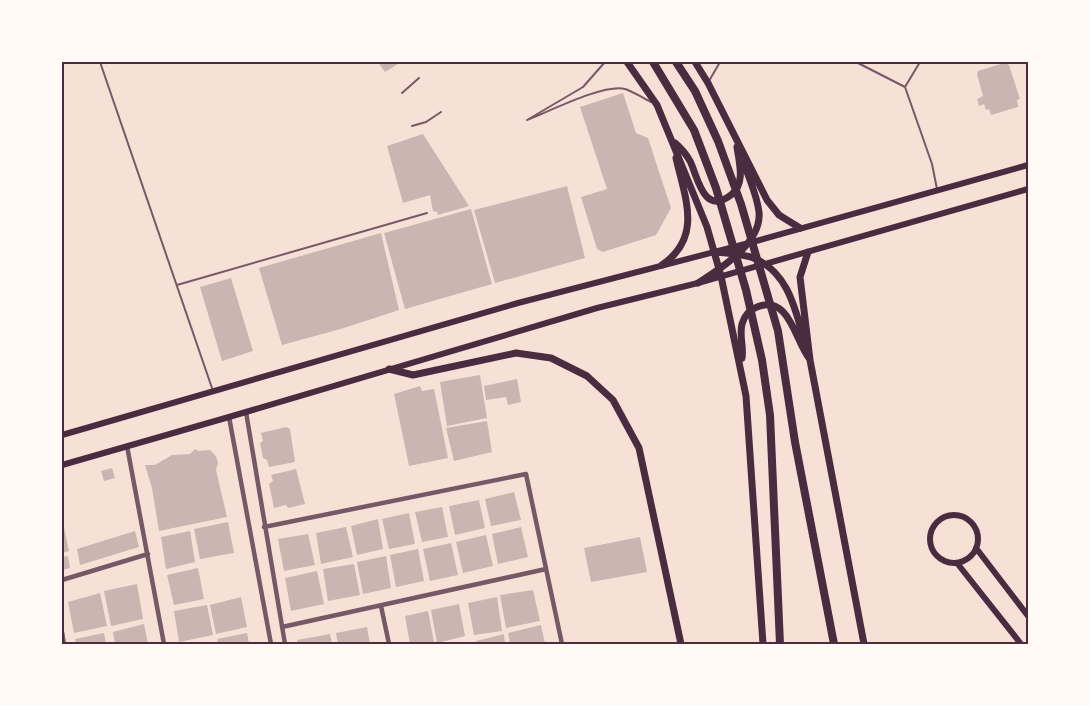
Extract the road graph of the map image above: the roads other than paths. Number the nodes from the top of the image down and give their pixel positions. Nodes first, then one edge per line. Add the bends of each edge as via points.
1 (100, 62) edge
2 (605, 62) edge
3 (627, 62) edge
4 (652, 62) edge
5 (676, 62) edge
6 (694, 62) edge
7 (720, 62) edge
8 (856, 62) edge
9 (920, 62) edge
10 (419, 78) dead end
11 (708, 83) junction
12 (904, 87) junction
13 (402, 93) dead end
14 (657, 105) junction
15 (441, 112) dead end
16 (412, 126) dead end
17 (735, 138) junction
18 (672, 141) junction
19 (1029, 165) edge
20 (1029, 189) edge
21 (938, 190) junction
22 (427, 213) dead end
23 (800, 228) junction
24 (749, 243) junction
25 (714, 252) junction
26 (808, 252) junction
27 (736, 255) junction
28 (764, 264) junction
29 (662, 265) junction
30 (719, 268) junction
31 (721, 276) junction
32 (698, 283) junction
33 (177, 285) junction
34 (810, 360) junction
35 (741, 364) junction
36 (389, 369) junction
37 (213, 391) junction
38 (246, 412) junction
39 (229, 417) junction
40 (62, 435) edge
41 (127, 446) junction
42 (62, 465) edge
43 (264, 527) junction
44 (976, 548) junction
45 (148, 554) junction
46 (957, 563) junction
47 (546, 569) junction
48 (62, 580) edge
49 (381, 606) junction
50 (1029, 616) edge
51 (282, 627) junction
52 (62, 632) edge
53 (64, 645) edge
54 (164, 645) edge
55 (271, 645) edge
56 (285, 645) edge
57 (389, 645) edge
58 (562, 645) edge
59 (681, 645) edge
60 (762, 645) edge
61 (780, 645) edge
62 (834, 645) edge
63 (864, 645) edge
64 (1021, 645) edge

1 - 33 lane
2 - 14 lane via 583,87 528,120 615,88
3 - 14 main road
4 - 61 highway via 694,130 705,159 746,290 762,360 770,415
5 - 62 highway via 695,91 718,141 778,331
6 - 11 main road
7 - 11 lane
8 - 12 lane
9 - 12 lane
10 - 13 lane
11 - 17 main road
12 - 21 lane
14 - 18 main road
15 - 16 lane
17 - 18 main road via 740,182 733,194 719,200 700,191 688,158
17 - 23 main road via 767,200 779,215
17 - 24 main road via 759,211 758,226
18 - 25 main road
18 - 29 main road via 688,227 680,248
19 - 21 main road
20 - 26 main road
21 - 23 main road
22 - 33 lane
23 - 24 main road
24 - 25 main road
24 - 27 main road
25 - 27 main road
25 - 29 main road
25 - 30 main road
26 - 28 main road
26 - 34 main road via 800,278
27 - 28 main road
27 - 30 main road
28 - 31 main road
28 - 34 main road via 789,291
29 - 37 main road
30 - 31 main road
30 - 32 main road
31 - 32 main road
31 - 35 main road
32 - 36 main road
33 - 37 lane
34 - 35 main road via 785,313 775,306 763,305 748,313 742,323
34 - 63 main road
35 - 60 main road via 749,427
36 - 38 main road
36 - 59 main road via 413,375 516,353 551,358 587,376 613,400 639,448
37 - 40 main road
38 - 39 main road
38 - 43 street
39 - 41 main road
39 - 55 street
41 - 42 main road
41 - 45 street
43 - 47 street via 526,474
43 - 51 street
44 - 46 main road via 969,558
44 - 46 main road via 976,530 968,520 950,516 939,520 930,536 932,549 945,562
44 - 50 main road
45 - 48 street
45 - 54 street
46 - 64 main road
47 - 49 street
47 - 58 street
49 - 51 street
49 - 57 street
51 - 56 street
52 - 53 street

